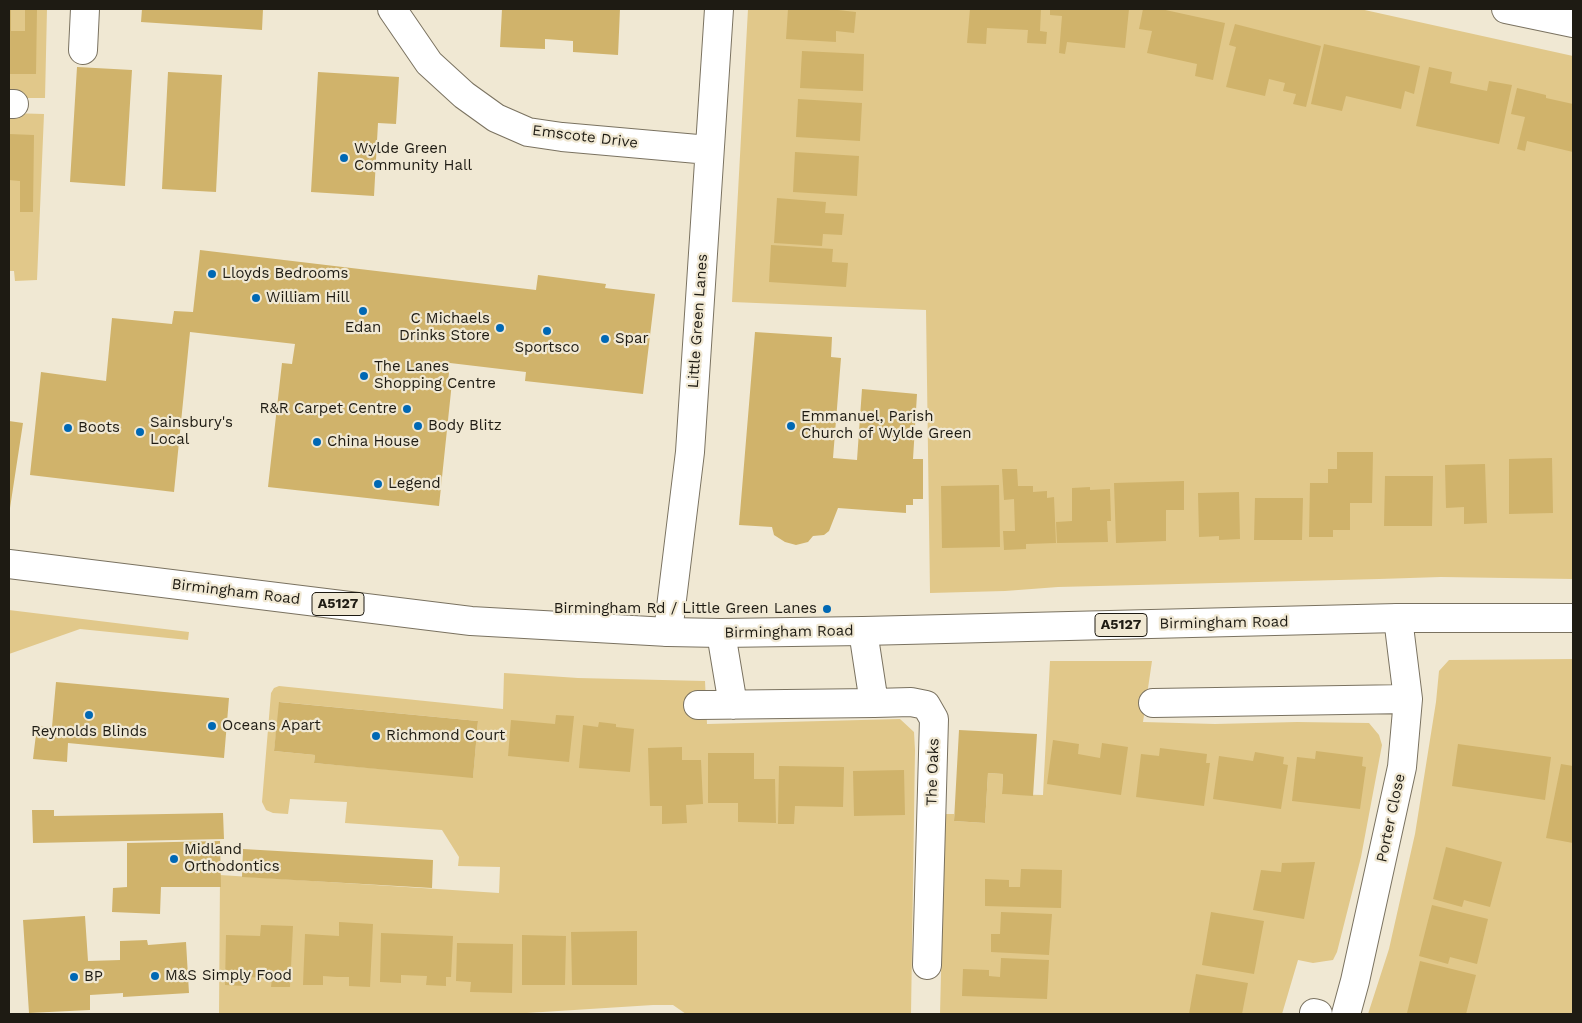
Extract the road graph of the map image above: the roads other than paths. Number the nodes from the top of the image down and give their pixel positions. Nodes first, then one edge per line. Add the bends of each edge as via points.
1 (85, 9) edge
2 (392, 9) edge
3 (719, 9) edge
4 (1506, 9) edge
5 (1573, 23) edge
6 (83, 50) dead end
7 (709, 150) junction
8 (9, 564) edge
9 (1398, 618) junction
10 (1573, 618) edge
11 (668, 632) junction
12 (862, 632) junction
13 (721, 633) junction
14 (1408, 699) junction
15 (874, 703) junction
16 (1153, 703) dead end
17 (698, 705) dead end
18 (733, 705) junction
19 (927, 965) dead end
20 (1346, 1014) edge

1 - 6 street
2 - 7 street, Emscote Drive via 429,63 464,95 496,118 528,132
3 - 7 street, Little Green Lanes
4 - 5 street
7 - 11 street, Little Green Lanes via 690,452
8 - 11 street, Birmingham Road / A5127 via 471,621
9 - 10 street, Birmingham Road / A5127
9 - 12 street, Birmingham Road / A5127
9 - 14 street, Porter Close
11 - 13 street, Birmingham Road / A5127
12 - 13 street, Birmingham Road / A5127
12 - 15 street
13 - 18 street
14 - 16 street
14 - 20 street, Porter Close via 1402,767
15 - 18 street
15 - 19 street, The Oaks via 926,705 934,719
17 - 18 street

